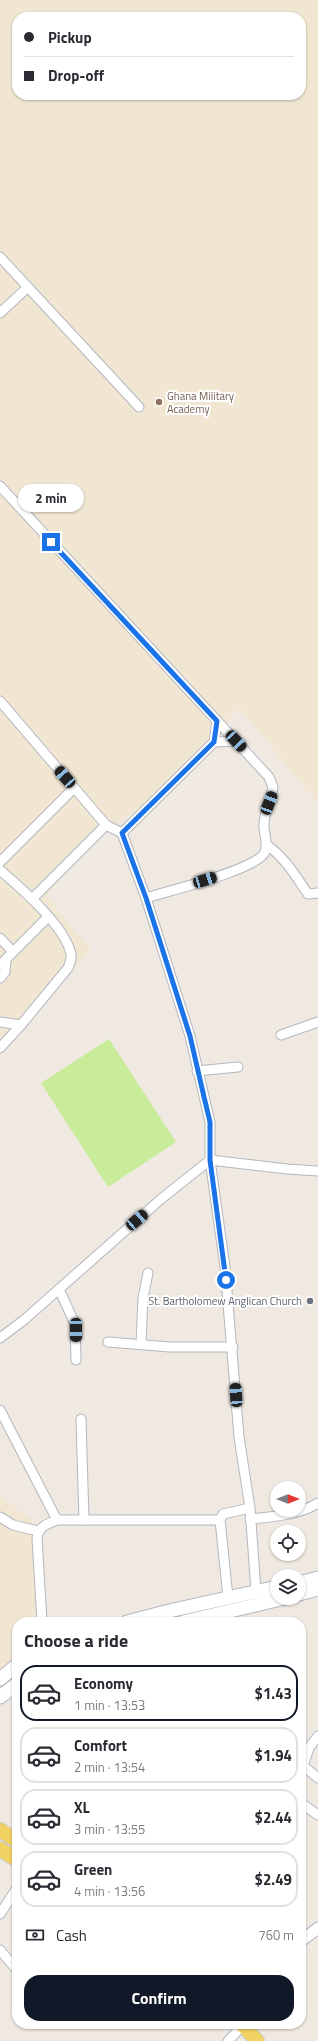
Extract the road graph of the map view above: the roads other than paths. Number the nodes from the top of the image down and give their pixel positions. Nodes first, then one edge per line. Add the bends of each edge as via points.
1 (0, 257) edge
2 (27, 288) junction
3 (0, 313) edge
4 (139, 407) dead end
5 (0, 486) edge
6 (0, 702) edge
7 (217, 721) junction
8 (236, 741) junction
9 (214, 742) junction
10 (74, 788) junction
11 (106, 825) junction
12 (122, 833) junction
13 (267, 845) junction
14 (0, 862) edge
15 (0, 870) edge
16 (318, 893) edge
17 (146, 898) junction
18 (32, 899) junction
19 (48, 917) junction
20 (0, 938) edge
21 (14, 952) junction
22 (3, 962) edge
23 (0, 978) edge
24 (0, 1022) edge
25 (318, 1022) edge
26 (21, 1025) junction
27 (281, 1035) dead end
28 (0, 1048) edge
29 (238, 1067) dead end
30 (197, 1071) junction
31 (210, 1160) junction
32 (318, 1171) edge
33 (148, 1273) dead end
34 (59, 1289) junction
35 (0, 1338) edge
36 (108, 1342) dead end
37 (141, 1343) junction
38 (233, 1347) junction
39 (76, 1360) dead end
40 (0, 1410) edge
41 (82, 1419) dead end
42 (318, 1503) edge
43 (250, 1508) junction
44 (0, 1517) edge
45 (250, 1519) junction
46 (58, 1520) junction
47 (84, 1520) junction
48 (220, 1520) junction
49 (38, 1531) junction
50 (318, 1578) edge
51 (306, 1581) edge
52 (270, 1589) edge
53 (318, 1589) edge
54 (256, 1591) junction
55 (306, 1592) edge
56 (228, 1597) junction
57 (270, 1602) edge
58 (42, 1617) edge
59 (146, 1617) edge
60 (205, 1617) edge
61 (12, 1669) edge
62 (0, 1679) edge
63 (12, 1688) edge
64 (0, 1697) edge
65 (318, 1736) edge
66 (306, 1756) edge
67 (306, 1768) edge
68 (318, 1778) edge
69 (306, 1807) edge
70 (318, 1816) edge
71 (0, 1830) edge
72 (12, 1838) edge
73 (0, 1849) edge
74 (12, 1857) edge
75 (12, 1896) edge
76 (0, 1914) edge
77 (318, 1928) edge
78 (306, 1937) edge
79 (0, 1950) edge
80 (12, 1964) edge
81 (241, 2029) edge
82 (249, 2029) edge
83 (252, 2029) edge
84 (228, 2041) edge
85 (257, 2041) edge
86 (268, 2041) edge

1 - 2 street
2 - 3 street
2 - 4 street
5 - 7 street
6 - 10 street
7 - 8 street
7 - 9 street
8 - 9 street
8 - 13 street via 269,777 273,786 265,812
9 - 12 street
10 - 11 street
10 - 14 street
11 - 12 street
11 - 18 street
12 - 17 street
13 - 16 street via 282,857 308,894
13 - 17 street via 264,854 257,861 236,871
15 - 18 street
17 - 30 street via 190,1036
18 - 19 street
19 - 21 street
19 - 26 street via 68,946 72,960
20 - 21 street
21 - 22 street
22 - 23 street via 5,972
24 - 26 street
25 - 27 street
26 - 28 street
29 - 30 street
30 - 31 street via 210,1122
31 - 32 street
31 - 34 street via 161,1199
31 - 38 street
33 - 37 street via 143,1298
34 - 35 street
34 - 39 street via 75,1324
36 - 37 street
37 - 38 street via 170,1347
38 - 43 street via 239,1437
40 - 46 street
41 - 47 street
42 - 45 street via 292,1512
43 - 45 street
43 - 48 street via 223,1514
44 - 49 street via 13,1525
45 - 54 street
46 - 47 street
46 - 49 street
47 - 48 street
48 - 56 street
49 - 58 street
50 - 51 main road
52 - 54 main road
53 - 55 main road
54 - 56 main road
56 - 59 main road
57 - 60 main road
61 - 62 main road
63 - 64 main road
65 - 66 street
67 - 68 street
69 - 70 street
71 - 72 main road
73 - 74 main road
75 - 76 street
77 - 78 street
79 - 80 street
81 - 84 street
82 - 85 main road
83 - 86 main road

